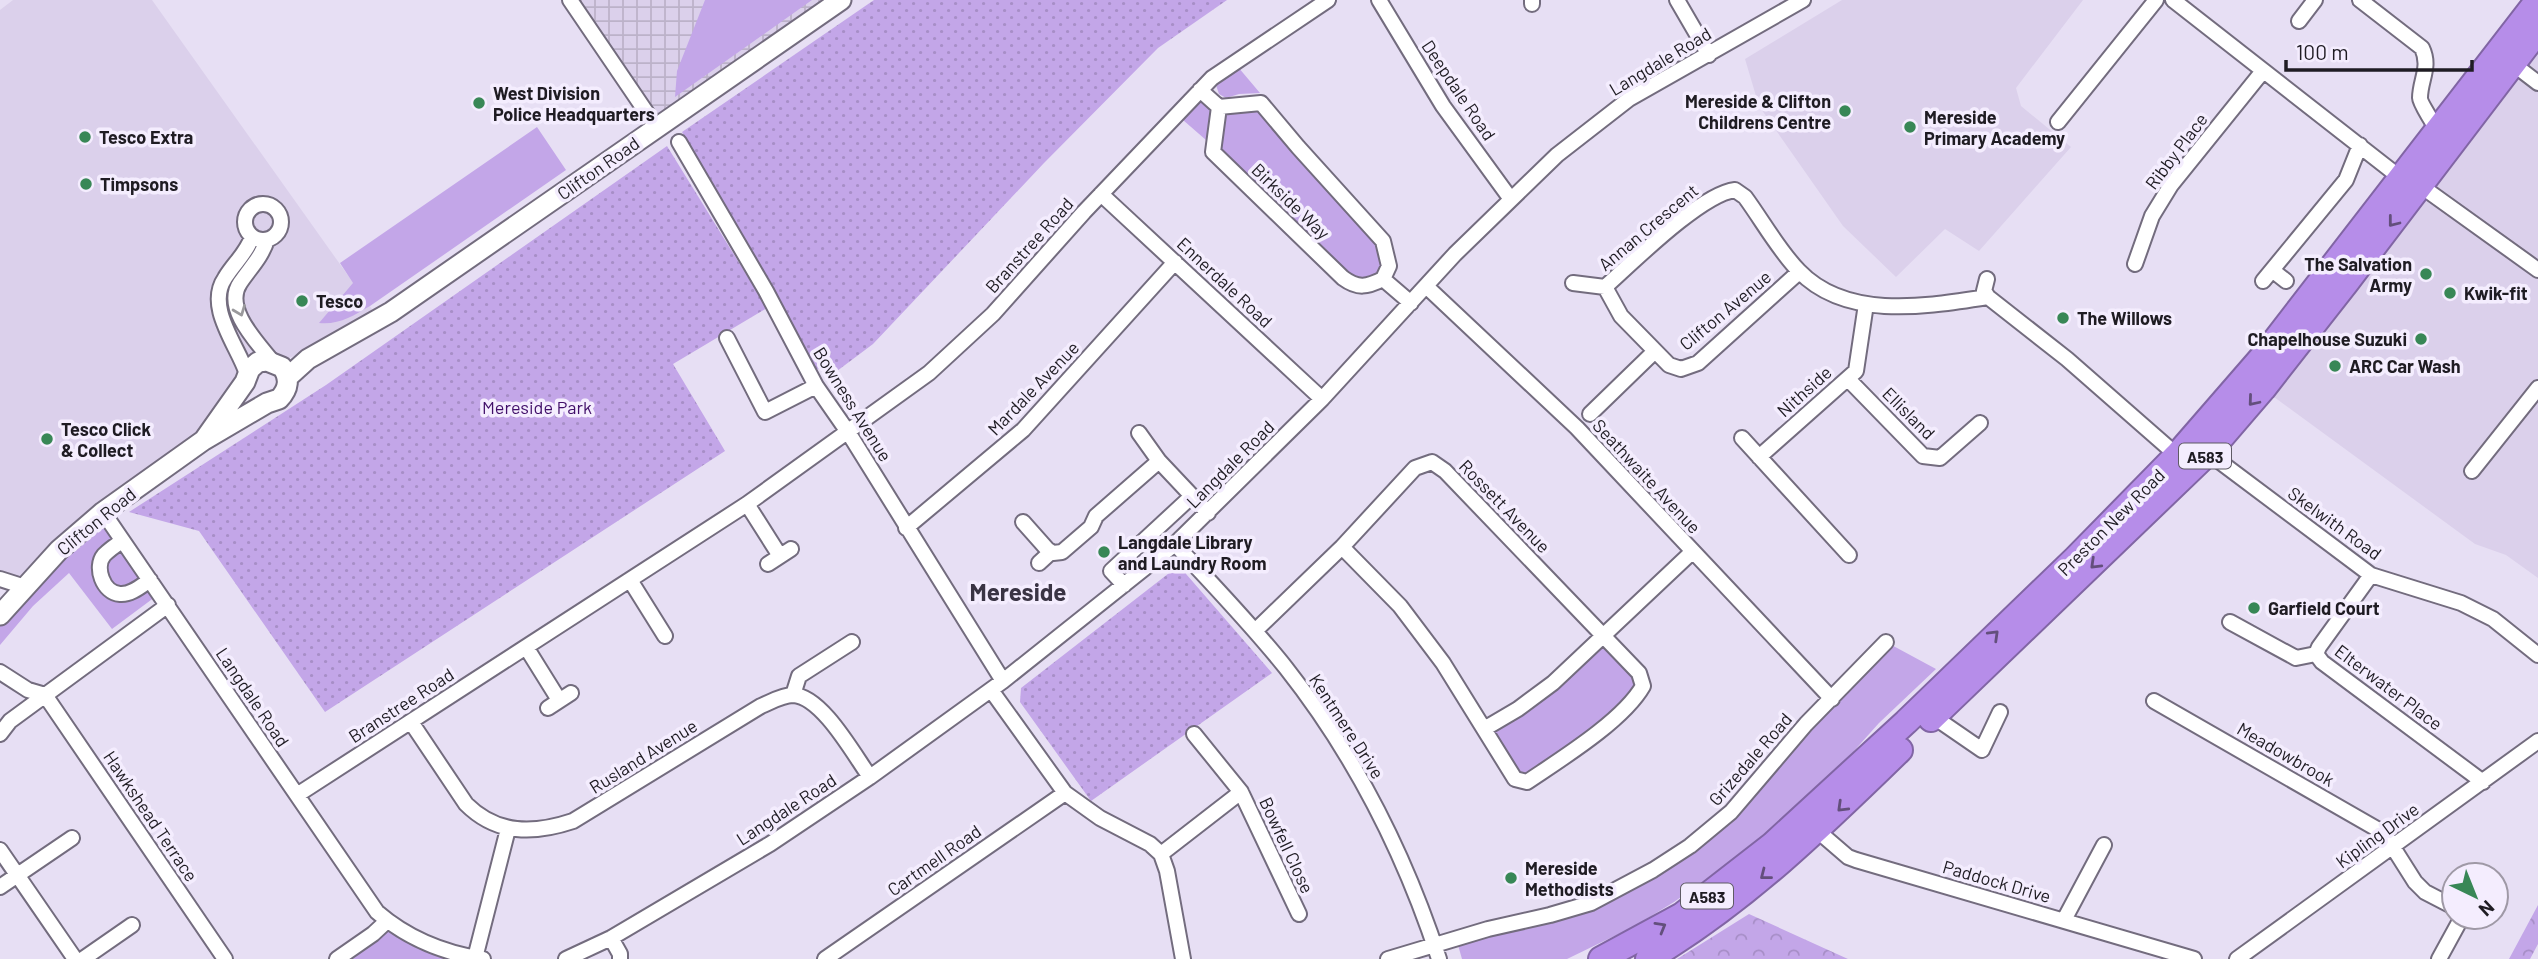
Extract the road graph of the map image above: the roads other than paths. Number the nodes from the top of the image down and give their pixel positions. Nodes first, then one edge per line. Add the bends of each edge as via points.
1 (570, 0) edge
2 (841, 0) edge
3 (1328, 0) edge
4 (1379, 0) edge
5 (1677, 0) edge
6 (2156, 0) edge
7 (2173, 0) edge
8 (2315, 0) edge
9 (2360, 0) edge
10 (2538, 0) edge
11 (1799, 1) edge
12 (2299, 21) dead end
13 (2538, 31) edge
14 (1709, 55) junction
15 (2505, 58) junction
16 (2263, 71) junction
17 (2538, 83) edge
18 (1200, 90) junction
19 (1219, 107) junction
20 (2057, 122) dead end
21 (2449, 127) junction
22 (657, 128) junction
23 (679, 142) dead end
24 (2360, 145) junction
25 (2411, 182) junction
26 (1101, 194) junction
27 (1510, 198) junction
28 (252, 237) junction
29 (267, 240) junction
30 (1175, 262) junction
31 (2136, 264) dead end
32 (2538, 270) edge
33 (1799, 272) junction
34 (1383, 279) junction
35 (1987, 279) dead end
36 (2287, 281) dead end
37 (1573, 283) dead end
38 (1427, 287) junction
39 (1605, 287) junction
40 (1988, 297) junction
41 (1411, 303) junction
42 (1866, 304) junction
43 (727, 338) dead end
44 (1655, 351) junction
45 (279, 367) junction
46 (246, 378) junction
47 (1848, 379) junction
48 (816, 386) junction
49 (2538, 388) edge
50 (1322, 399) junction
51 (267, 403) junction
52 (1590, 414) dead end
53 (1979, 423) dead end
54 (848, 432) junction
55 (1139, 433) dead end
56 (1742, 438) dead end
57 (204, 440) junction
58 (2193, 454) junction
59 (1759, 457) junction
60 (1159, 461) junction
61 (2472, 471) dead end
62 (1192, 496) junction
63 (747, 504) junction
64 (103, 512) junction
65 (1208, 513) junction
66 (1023, 522) dead end
67 (906, 528) junction
68 (122, 541) junction
69 (1175, 544) junction
70 (1342, 547) junction
71 (1051, 552) junction
72 (1692, 552) junction
73 (1850, 555) dead end
74 (779, 556) dead end
75 (1039, 563) dead end
76 (2371, 575) junction
77 (0, 579) edge
78 (150, 580) junction
79 (630, 580) junction
80 (1124, 585) junction
81 (9, 598) edge
82 (167, 605) junction
83 (2230, 622) dead end
84 (1255, 631) junction
85 (1602, 635) junction
86 (664, 636) dead end
87 (852, 642) dead end
88 (1886, 642) dead end
89 (526, 648) junction
90 (2316, 654) junction
91 (2538, 655) edge
92 (0, 672) edge
93 (997, 685) junction
94 (45, 695) junction
95 (793, 695) junction
96 (1832, 699) junction
97 (559, 700) dead end
98 (2154, 701) dead end
99 (2000, 712) dead end
100 (1934, 717) junction
101 (411, 722) junction
102 (1484, 729) junction
103 (0, 734) edge
104 (1194, 734) dead end
105 (2538, 741) edge
106 (870, 777) junction
107 (2483, 782) junction
108 (1241, 792) junction
109 (1065, 793) junction
110 (297, 795) junction
111 (1810, 824) junction
112 (508, 829) junction
113 (72, 838) dead end
114 (2104, 845) dead end
115 (2393, 848) junction
116 (0, 850) edge
117 (1161, 854) junction
118 (17, 875) junction
119 (0, 887) edge
120 (2440, 899) edge
121 (1299, 914) dead end
122 (2064, 920) junction
123 (387, 921) junction
124 (132, 925) dead end
125 (2454, 931) edge
126 (611, 938) junction
127 (1434, 944) junction
128 (1609, 957) edge
129 (479, 958) edge
130 (75, 959) edge
131 (83, 959) edge
132 (225, 959) edge
133 (337, 959) edge
134 (566, 959) edge
135 (620, 959) edge
136 (825, 959) edge
137 (1183, 959) edge
138 (1388, 959) edge
139 (1439, 959) edge
140 (1648, 959) edge
141 (2193, 959) edge
142 (2237, 959) edge
143 (2439, 959) edge

1 - 22 street
2 - 22 street, Clifton Road
3 - 18 street, Branstree Road
4 - 27 street, Deepdale Road via 1443,106
5 - 14 street
6 - 20 street
7 - 16 street
8 - 12 street
9 - 21 street via 2422,48 2426,69 2422,107
10 - 15 highway, Preston New Road / A583
11 - 14 street, Langdale Road
13 - 15 highway, Preston New Road / A583
14 - 27 street, Langdale Road via 1629,99
15 - 17 street
15 - 21 highway, Preston New Road / A583
16 - 24 street
16 - 31 street, Ribby Place via 2171,185 2152,216
18 - 19 street
18 - 26 street, Branstree Road
19 - 34 street via 1261,103 1383,241 1389,266
19 - 34 street, Birkside Way via 1213,152 1343,278 1355,286
21 - 25 highway, Preston New Road / A583
22 - 45 street, Clifton Road via 391,312
23 - 48 street, Bowness Avenue
24 - 25 street
24 - 36 street via 2346,180 2268,276
25 - 32 street
25 - 58 highway, Preston New Road / A583 via 2263,389
26 - 30 street, Ennerdale Road
26 - 54 street, Branstree Road via 993,314 929,373
27 - 38 street, Langdale Road
28 - 29 street
28 - 29 street via 245,216 253,206 266,204 278,212 281,225
28 - 46 street via 223,280 218,306
29 -> 45 street via 240,283 235,305 246,327
30 - 50 street, Ennerdale Road
30 - 67 street, Mardale Avenue via 1023,430
33 - 39 street, Annan Crescent via 1745,197 1735,190 1724,191 1696,209
33 - 42 street, Clifton Avenue via 1826,290
33 - 44 street, Clifton Avenue via 1698,363 1681,369 1669,365
34 - 41 street
35 - 40 street via 1984,291
37 - 39 street, Annan Crescent
38 - 41 street, Langdale Road
38 - 72 street, Seathwaite Avenue via 1577,428
39 - 44 street, Annan Crescent via 1621,317
40 - 42 street, Clifton Avenue via 1921,306
40 - 58 street
41 - 50 street, Langdale Road
42 - 47 street, Nithside via 1856,371
43 - 48 street via 768,418
44 - 52 street, Clifton Avenue
45 - 46 street, Clifton Road via 258,362
45 - 51 street, Clifton Road via 283,395
46 - 51 street via 254,399
46 - 57 street, Clifton Road
47 - 53 street, Ellisland via 1923,456 1940,458
47 - 59 street, Nithside
48 - 54 street, Bowness Avenue
49 - 61 street
50 - 65 street, Langdale Road
51 - 57 street, Clifton Road
54 - 63 street, Branstree Road
54 - 67 street, Bowness Avenue
55 - 60 street
56 - 59 street
57 - 64 street, Clifton Road
58 - 76 street, Skelwith Road
58 -> 100 highway, Preston New Road / A583
111 -> 58 highway, Preston New Road / A583 via 1897,730 2076,558
59 - 73 street
60 - 62 street
60 - 71 street via 1062,552
62 - 65 street
62 - 80 street via 1111,570
63 - 74 street
63 - 79 street, Branstree Road
64 - 68 street, Langdale Road
64 - 81 street, Clifton Road
65 - 69 street, Langdale Road
66 - 71 street
67 - 93 street, Bowness Avenue
68 - 78 street, Langdale Road
68 - 78 street via 101,560 103,582 120,594
69 - 80 street, Langdale Road
69 - 84 street, Kentmere Drive
70 - 84 street, Rossett Avenue
70 - 85 street, Rossett Avenue via 1415,468 1432,462
70 - 102 street via 1400,606
71 - 75 street
72 - 85 street
72 - 96 street, Seathwaite Avenue
76 - 90 street
76 - 91 street, Skelwith Road via 2461,603 2493,619
77 - 81 street
78 - 82 street, Langdale Road
79 - 86 street
79 - 89 street, Branstree Road
80 - 93 street, Langdale Road
82 - 94 street
82 - 110 street, Langdale Road
83 - 90 street, Elterwater Place via 2296,658
84 - 127 street, Kentmere Drive via 1343,748 1394,843
85 - 102 street via 1553,683
85 - 102 street via 1639,673 1643,686 1636,699 1586,741 1527,782 1515,779
87 - 95 street via 799,676
88 - 96 street, Grizedale Road
89 - 97 street
89 - 101 street, Branstree Road
90 - 107 street, Elterwater Place
92 - 94 street
93 - 106 street, Langdale Road
93 - 109 street, Bowness Avenue
94 - 103 street
94 - 132 street, Hawkshead Terrace
95 - 106 street via 804,698 829,719
95 - 112 street, Rusland Avenue via 761,706 573,821 549,829
96 - 127 street, Grizedale Road via 1731,811 1653,870 1591,903
98 - 115 street, Meadowbrook via 2384,833
99 - 100 street via 1982,750
100 -> 111 highway, Preston New Road / A583
101 - 110 street, Branstree Road
101 - 112 street, Rusland Avenue via 466,804
104 - 108 street, Bowfell Close
105 - 107 street, Kipling Drive
106 - 126 street, Langdale Road via 770,844
107 - 115 street, Kipling Drive
108 - 117 street, Bowfell Close
108 - 121 street, Bowfell Close
109 - 117 street, Bowness Avenue
109 - 136 street, Cartmell Road
110 - 123 street, Langdale Road
111 - 122 street, Paddock Drive via 1848,857
128 -> 111 highway, Preston New Road / A583 via 1682,915
111 -> 140 highway, Preston New Road / A583 via 1724,906
112 - 129 street
113 - 118 street
114 - 122 street
115 - 120 street, Meadowbrook via 2414,882
115 - 142 street, Kipling Drive
116 - 118 street
117 - 137 street
118 - 119 street
118 - 130 street
122 - 141 street, Paddock Drive
123 - 129 street, Langdale Road via 430,945
123 - 133 street
124 - 131 street
125 - 143 street
126 - 134 street, Langdale Road
126 - 135 street
127 - 138 street, Grizedale Road
127 - 139 street, Kentmere Drive

